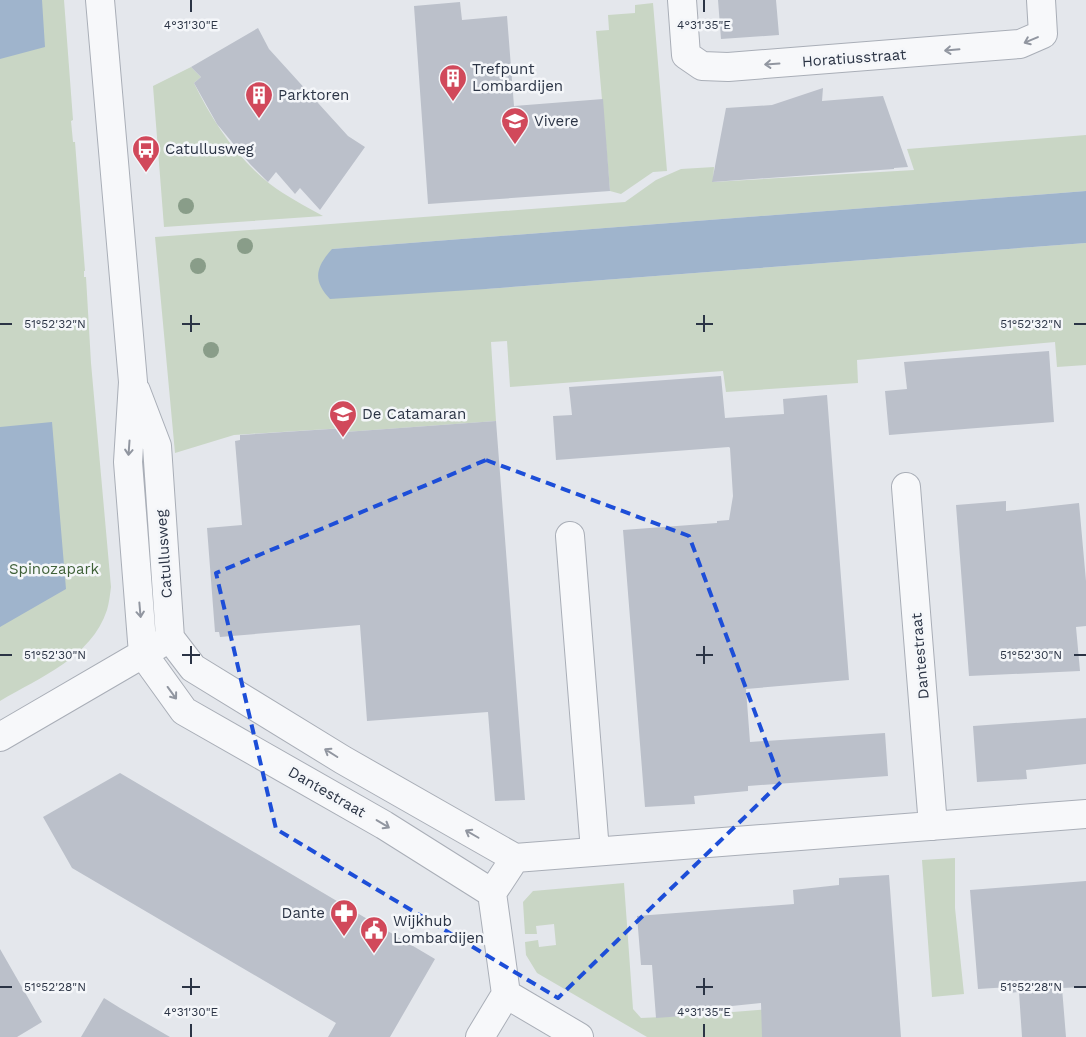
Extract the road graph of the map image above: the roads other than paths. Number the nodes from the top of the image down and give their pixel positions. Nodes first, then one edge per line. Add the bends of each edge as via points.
1 (100, 0) edge
2 (682, 0) edge
3 (1041, 0) edge
4 (133, 382) junction
5 (906, 487) dead end
6 (570, 536) dead end
7 (170, 638) junction
8 (143, 654) junction
9 (0, 737) edge
10 (1086, 814) edge
11 (933, 826) junction
12 (595, 852) junction
13 (515, 858) junction
14 (492, 893) junction
15 (506, 994) junction
16 (480, 1037) edge
17 (579, 1037) edge

1 - 4 street, Catullusweg
3 -> 2 street, Horatiusstraat via 1044,34 1020,44 728,67 702,66 686,55
4 - 7 street, Catullusweg via 157,446
4 -> 8 street, Catullusweg via 128,462
5 - 11 street, Dantestraat
6 - 12 street
7 - 8 street
13 -> 7 street via 343,760 193,668
8 - 9 street
8 -> 14 street, Dantestraat via 184,711 384,825
10 - 11 street
11 - 12 street
12 - 13 street
13 - 14 street
14 - 15 street
15 - 16 street
15 - 17 street

